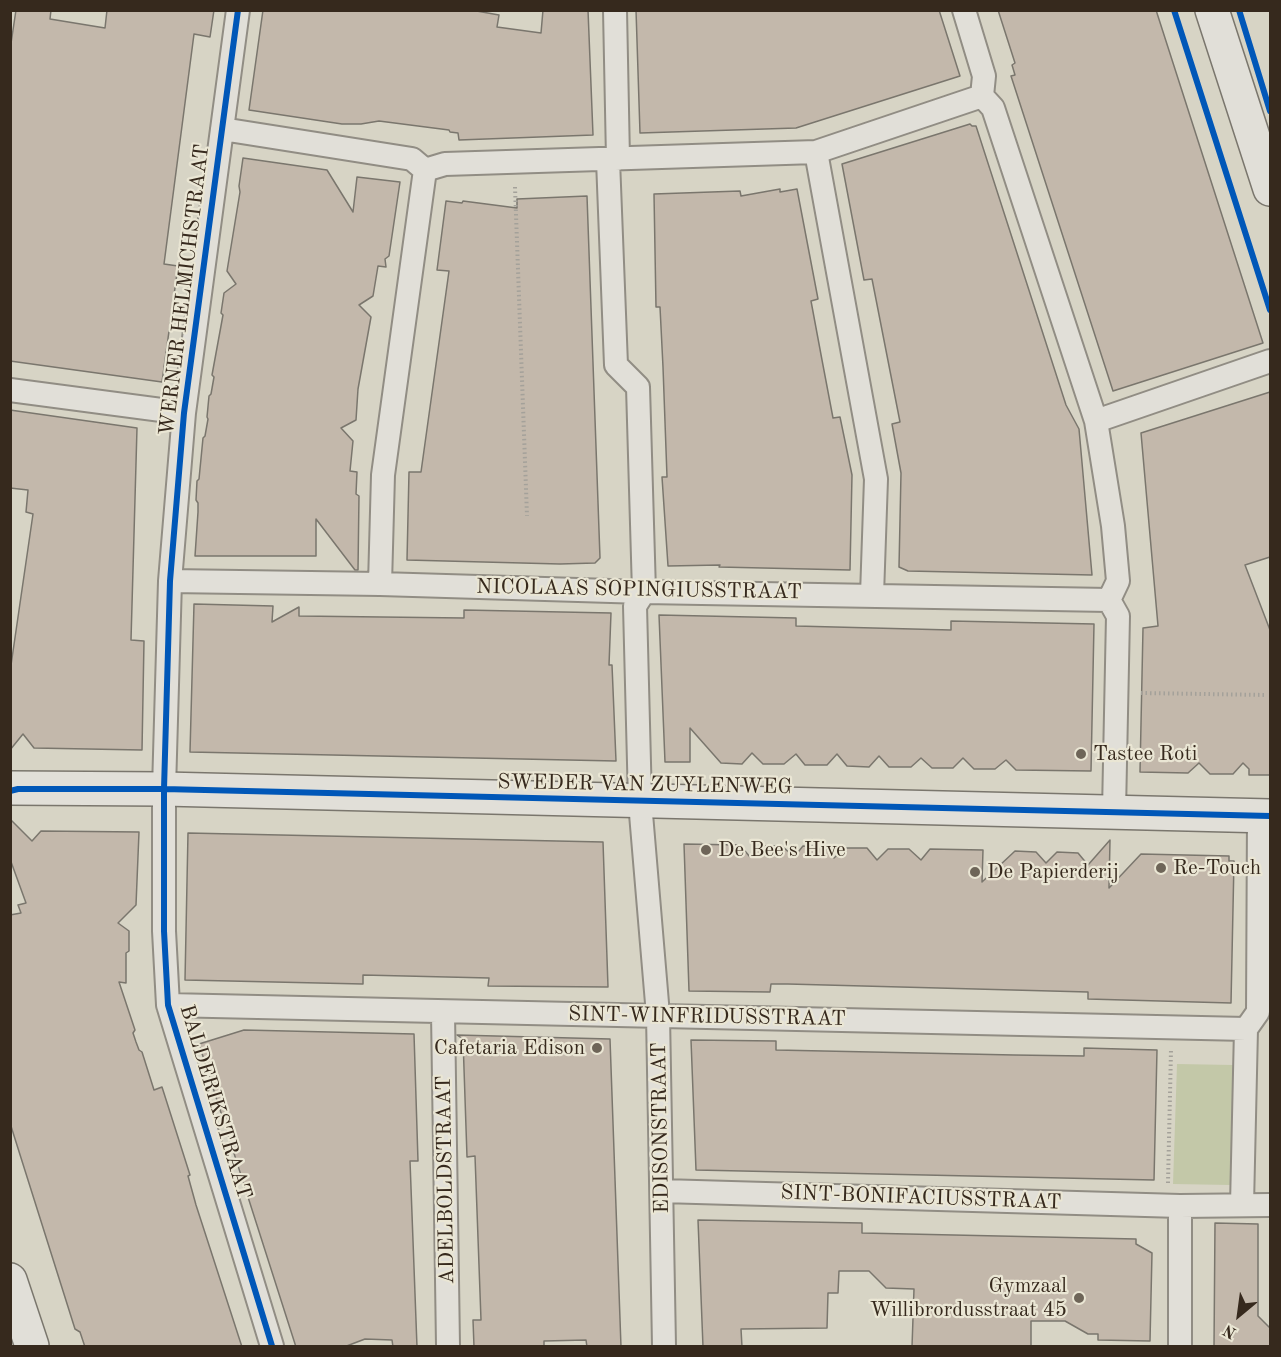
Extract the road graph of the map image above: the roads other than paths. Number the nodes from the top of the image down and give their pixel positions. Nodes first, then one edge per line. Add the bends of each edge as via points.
1 (238, 10) edge
2 (615, 10) edge
3 (964, 10) edge
4 (1212, 10) edge
5 (982, 96) junction
6 (222, 129) junction
7 (816, 152) junction
8 (613, 159) junction
9 (426, 170) junction
10 (1270, 189) edge
11 (1270, 361) edge
12 (10, 390) edge
13 (184, 413) junction
14 (1096, 421) junction
15 (170, 581) junction
16 (380, 584) junction
17 (644, 592) junction
18 (872, 595) junction
19 (1109, 600) junction
20 (10, 788) edge
21 (164, 789) junction
22 (640, 802) junction
23 (1114, 811) junction
24 (1265, 816) edge
25 (168, 1005) junction
26 (443, 1013) junction
27 (658, 1015) junction
28 (1246, 1029) junction
29 (662, 1191) junction
30 (1174, 1205) junction
31 (1242, 1205) junction
32 (1270, 1205) edge
33 (10, 1280) edge
34 (32, 1347) edge
35 (272, 1347) edge
36 (448, 1347) edge
37 (664, 1347) edge
38 (1180, 1347) edge

1 - 6 street, WERNER HELMICHSTRAAT
2 - 8 street
3 - 5 street via 984,76
4 - 10 street
5 - 7 street
5 - 14 street via 997,119
6 - 9 street via 412,159
6 - 13 street, WERNER HELMICHSTRAAT
7 - 8 street
7 - 18 street via 876,479
8 - 9 street via 445,164
8 - 17 street via 616,365 638,387
9 - 16 street via 383,475
11 - 14 street
12 - 13 street
13 - 15 street, WERNER HELMICHSTRAAT
14 - 19 street via 1118,581
15 - 16 street, NICOLAAS SOPINGIUSSTRAAT
15 - 21 street, WERNER HELMICHSTRAAT
16 - 17 street, NICOLAAS SOPINGIUSSTRAAT
17 - 18 street, NICOLAAS SOPINGIUSSTRAAT
17 - 22 street, EDISONSTRAAT via 634,606
18 - 19 street, NICOLAAS SOPINGIUSSTRAAT
19 - 23 street via 1118,616
20 - 21 street, SWEDER VAN ZUYLENWEG
21 - 22 street, SWEDER VAN ZUYLENWEG
21 - 25 street, BALDERIKSTRAAT
22 - 23 street, SWEDER VAN ZUYLENWEG
22 - 27 street, EDISONSTRAAT
23 - 24 street, SWEDER VAN ZUYLENWEG
24 - 28 street via 1258,1012
25 - 26 street, SINT-WINFRIDUSSTRAAT
25 - 35 street, BALDERIKSTRAAT
26 - 27 street, SINT-WINFRIDUSSTRAAT
26 - 36 street, ADELBOLDSTRAAT
27 - 28 street, SINT-WINFRIDUSSTRAAT
27 - 29 street, EDISONSTRAAT
28 - 31 street
29 - 30 street, SINT-BONIFACIUSSTRAAT
29 - 37 street, EDISONSTRAAT
30 - 31 street, SINT-BONIFACIUSSTRAAT
30 - 38 street
31 - 32 street
33 - 34 street

